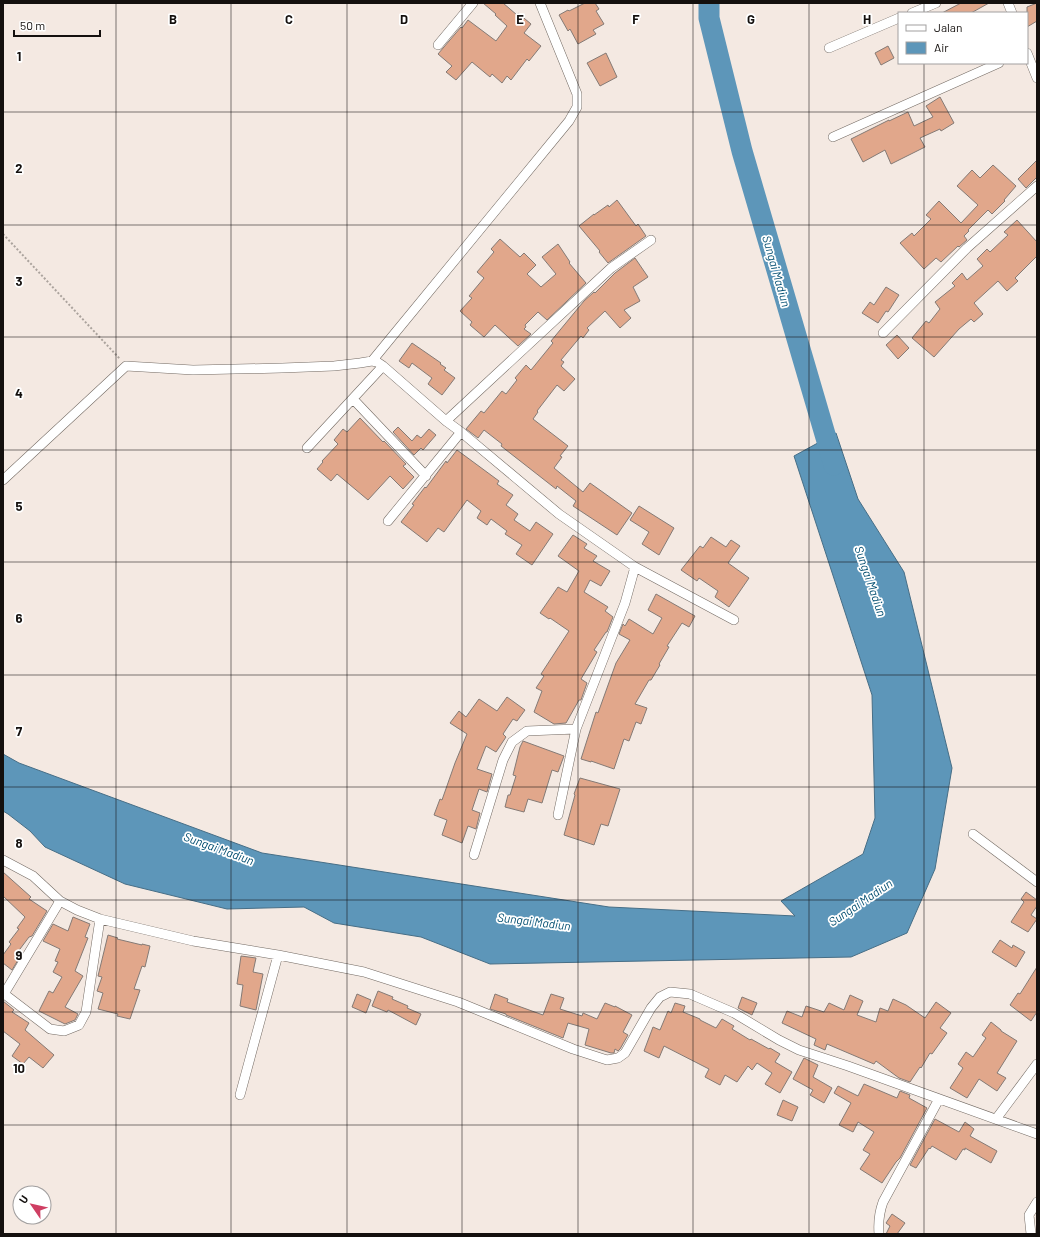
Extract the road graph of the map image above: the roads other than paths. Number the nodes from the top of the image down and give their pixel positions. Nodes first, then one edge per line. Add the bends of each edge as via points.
1 (473, 3) edge
2 (540, 3) edge
3 (936, 3) edge
4 (914, 12) edge
5 (898, 18) edge
6 (438, 45) dead end
7 (829, 48) dead end
8 (1028, 56) edge
9 (997, 64) edge
10 (1037, 78) edge
11 (833, 137) dead end
12 (1037, 186) edge
13 (651, 240) dead end
14 (883, 333) dead end
15 (372, 361) junction
16 (383, 366) junction
17 (352, 399) junction
18 (446, 421) junction
19 (461, 432) junction
20 (307, 448) dead end
21 (426, 476) junction
22 (3, 480) edge
23 (388, 521) dead end
24 (635, 567) junction
25 (734, 620) dead end
26 (576, 729) junction
27 (558, 815) dead end
28 (973, 834) dead end
29 (474, 855) dead end
30 (3, 860) edge
31 (1037, 882) edge
32 (60, 901) junction
33 (100, 919) junction
34 (278, 955) junction
35 (4, 994) edge
36 (1037, 1064) edge
37 (240, 1095) dead end
38 (939, 1099) junction
39 (996, 1120) junction
40 (1037, 1134) edge
41 (1037, 1202) edge
42 (879, 1234) edge
43 (1031, 1234) edge

1 - 6 street
2 - 15 street via 577,94 577,107 564,127
3 - 4 street
5 - 7 street
8 - 10 street
9 - 11 street
12 - 14 street via 967,248
13 - 18 street via 611,268
15 - 16 street
15 - 22 street via 334,366 193,370 126,366
16 - 17 street
16 - 18 street
17 - 20 street
17 - 21 street
18 - 19 street
19 - 21 street
19 - 24 street via 560,514
21 - 23 street
24 - 25 street
24 - 26 street via 625,603
26 - 27 street
26 - 29 street via 527,731 512,742 503,760
28 - 31 street
30 - 32 street via 33,876
32 - 33 street
32 - 35 street
33 - 34 street via 193,941
33 - 35 street via 86,1012 79,1025 64,1031 50,1029
34 - 37 street
34 - 38 street via 364,972 458,1002 607,1060 618,1058 625,1052 660,997 670,992 690,994 734,1013 798,1050
36 - 39 street
38 - 39 street
38 - 42 street via 882,1202
39 - 40 street
41 - 43 street via 1029,1215

